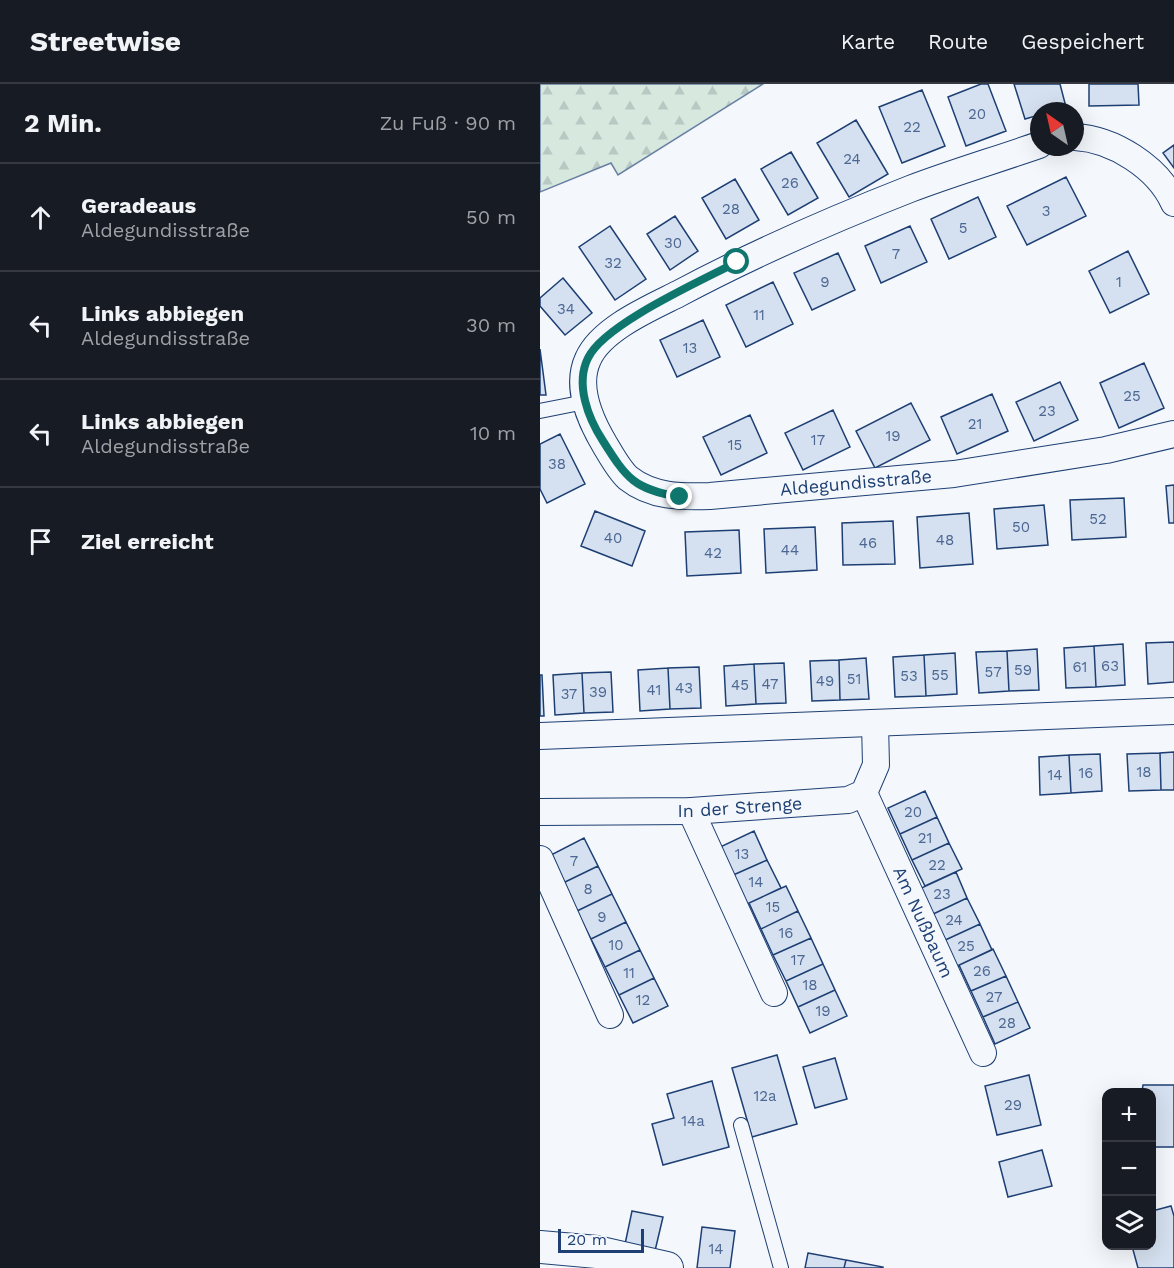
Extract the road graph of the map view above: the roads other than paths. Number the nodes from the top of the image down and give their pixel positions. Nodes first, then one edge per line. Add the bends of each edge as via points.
1 (1084, 138) edge
2 (1030, 148) edge
3 (1174, 203) edge
4 (585, 402) junction
5 (540, 411) edge
6 (1174, 434) edge
7 (1174, 711) edge
8 (875, 723) junction
9 (540, 736) edge
10 (864, 793) junction
11 (691, 811) junction
12 (540, 812) edge
13 (540, 859) edge
14 (774, 993) dead end
15 (610, 1015) dead end
16 (983, 1053) dead end
17 (741, 1125) dead end
18 (540, 1247) edge
19 (599, 1260) edge
20 (667, 1268) edge
21 (781, 1268) edge

1 - 3 street via 1114,146 1137,159
2 - 4 street, Aldegundisstraße via 912,189 795,237 737,262 632,318 598,342 588,359 582,378
4 - 5 lane
4 - 6 street, Aldegundisstraße via 600,437 627,478 655,493 680,497 954,474 1106,450
7 - 8 street
8 - 9 street
8 - 10 street via 876,765
10 - 11 street, In der Strenge via 848,800
10 - 16 street, Am Nußbaum
11 - 12 street, In der Strenge
11 - 14 street
13 - 15 street
17 - 21 lane
18 - 19 street
19 - 20 street

